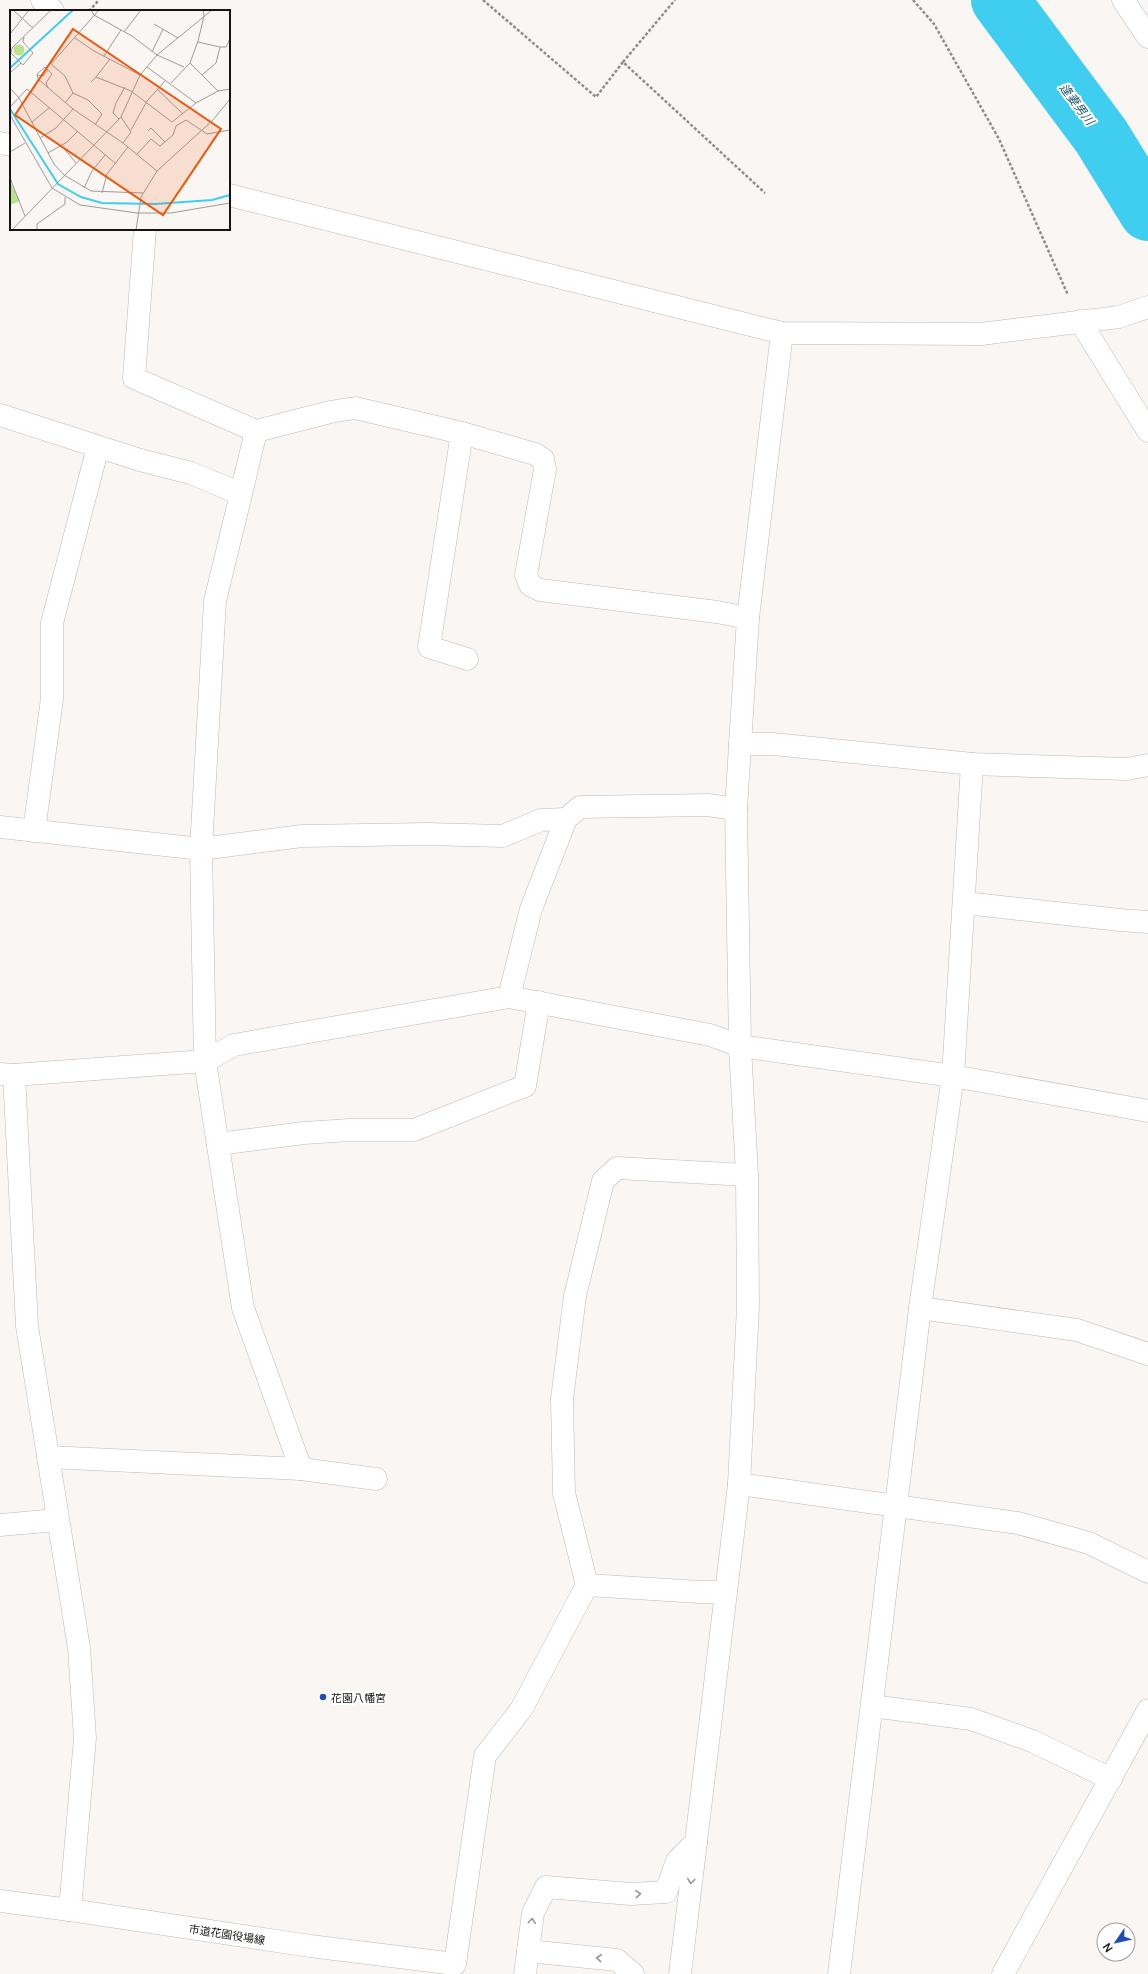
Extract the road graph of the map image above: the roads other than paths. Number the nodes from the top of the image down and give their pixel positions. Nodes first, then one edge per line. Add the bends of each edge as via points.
1 (42, 0) edge
2 (1123, 0) edge
3 (52, 10) edge
4 (1148, 37) edge
5 (0, 143) edge
6 (10, 145) edge
7 (230, 195) edge
8 (145, 230) edge
9 (1148, 307) edge
10 (1080, 322) junction
11 (782, 333) junction
12 (0, 415) edge
13 (256, 432) junction
14 (1148, 432) edge
15 (462, 433) junction
16 (98, 447) junction
17 (241, 494) junction
18 (748, 618) junction
19 (467, 659) dead end
20 (740, 744) junction
21 (972, 764) junction
22 (1148, 765) edge
23 (736, 809) junction
24 (566, 819) junction
25 (0, 827) edge
26 (34, 831) junction
27 (201, 849) junction
28 (965, 903) junction
29 (1148, 922) edge
30 (509, 997) junction
31 (539, 1002) junction
32 (740, 1046) junction
33 (205, 1061) junction
34 (7, 1074) edge
35 (952, 1076) junction
36 (1148, 1111) edge
37 (218, 1144) junction
38 (747, 1175) junction
39 (920, 1308) junction
40 (1148, 1353) edge
41 (48, 1457) junction
42 (301, 1469) junction
43 (376, 1479) dead end
44 (739, 1484) junction
45 (896, 1506) junction
46 (57, 1520) junction
47 (0, 1525) edge
48 (1148, 1572) edge
49 (587, 1585) junction
50 (725, 1592) junction
51 (872, 1706) junction
52 (1148, 1710) edge
53 (1110, 1779) junction
54 (696, 1842) junction
55 (666, 1892) junction
56 (0, 1901) edge
57 (70, 1910) junction
58 (686, 1924) junction
59 (528, 1951) junction
60 (525, 1974) edge
61 (633, 1974) edge
62 (680, 1974) edge
63 (839, 1974) edge
64 (1003, 1974) edge

1 - 3 street
2 - 4 street
5 - 6 street
7 - 11 street
8 - 13 street via 134,378
9 - 10 street via 1119,317
10 - 11 street via 981,334
10 - 14 street
11 - 18 street
12 - 16 street
13 - 15 street via 330,412 355,408
13 - 17 street
15 - 18 street via 535,454 543,460 545,469 526,575 530,585 540,590
15 - 19 street via 428,647
16 - 17 street via 191,473
16 - 26 street via 52,623 52,699
17 - 27 street via 215,601
18 - 20 street
20 - 21 street via 773,744
20 - 23 street
21 - 22 street via 1127,770
21 - 28 street
23 - 24 street via 708,805 580,807
23 - 32 street
24 - 27 street via 541,820 503,836 302,836
24 - 30 street via 531,909
25 - 26 street
26 - 27 street
27 - 33 street
28 - 29 street
28 - 35 street
30 - 31 street
30 - 33 street via 234,1045
31 - 32 street via 710,1035
31 - 37 street via 525,1086 414,1130 311,1132
32 - 35 street
32 - 38 street
33 - 34 street
33 - 37 street
34 - 41 street via 27,1326
35 - 36 street
35 - 39 street
37 - 42 street via 243,1308
38 - 44 street via 748,1307
38 - 49 street via 617,1168 603,1181 575,1296 562,1399 564,1493
39 - 40 street via 1077,1330
39 - 45 street
41 - 42 street
41 - 46 street
42 - 43 street
44 - 45 street
44 - 50 street
45 - 48 street via 1018,1523 1089,1543
45 - 51 street
46 - 47 street
46 - 57 street via 79,1648 85,1738
49 - 50 street
49 - 57 street, 市道花園役場線 via 522,1708 485,1756 455,1964 302,1945
50 - 54 street
51 - 53 street via 972,1719 1032,1741
51 - 63 street
52 - 53 street
53 - 64 street
54 - 55 street via 677,1861
54 -> 58 street
55 - 58 street
59 -> 55 street via 533,1913 546,1887 631,1894
56 - 57 street, 市道花園役場線
58 - 62 street
59 - 60 street
61 -> 59 street via 617,1960

